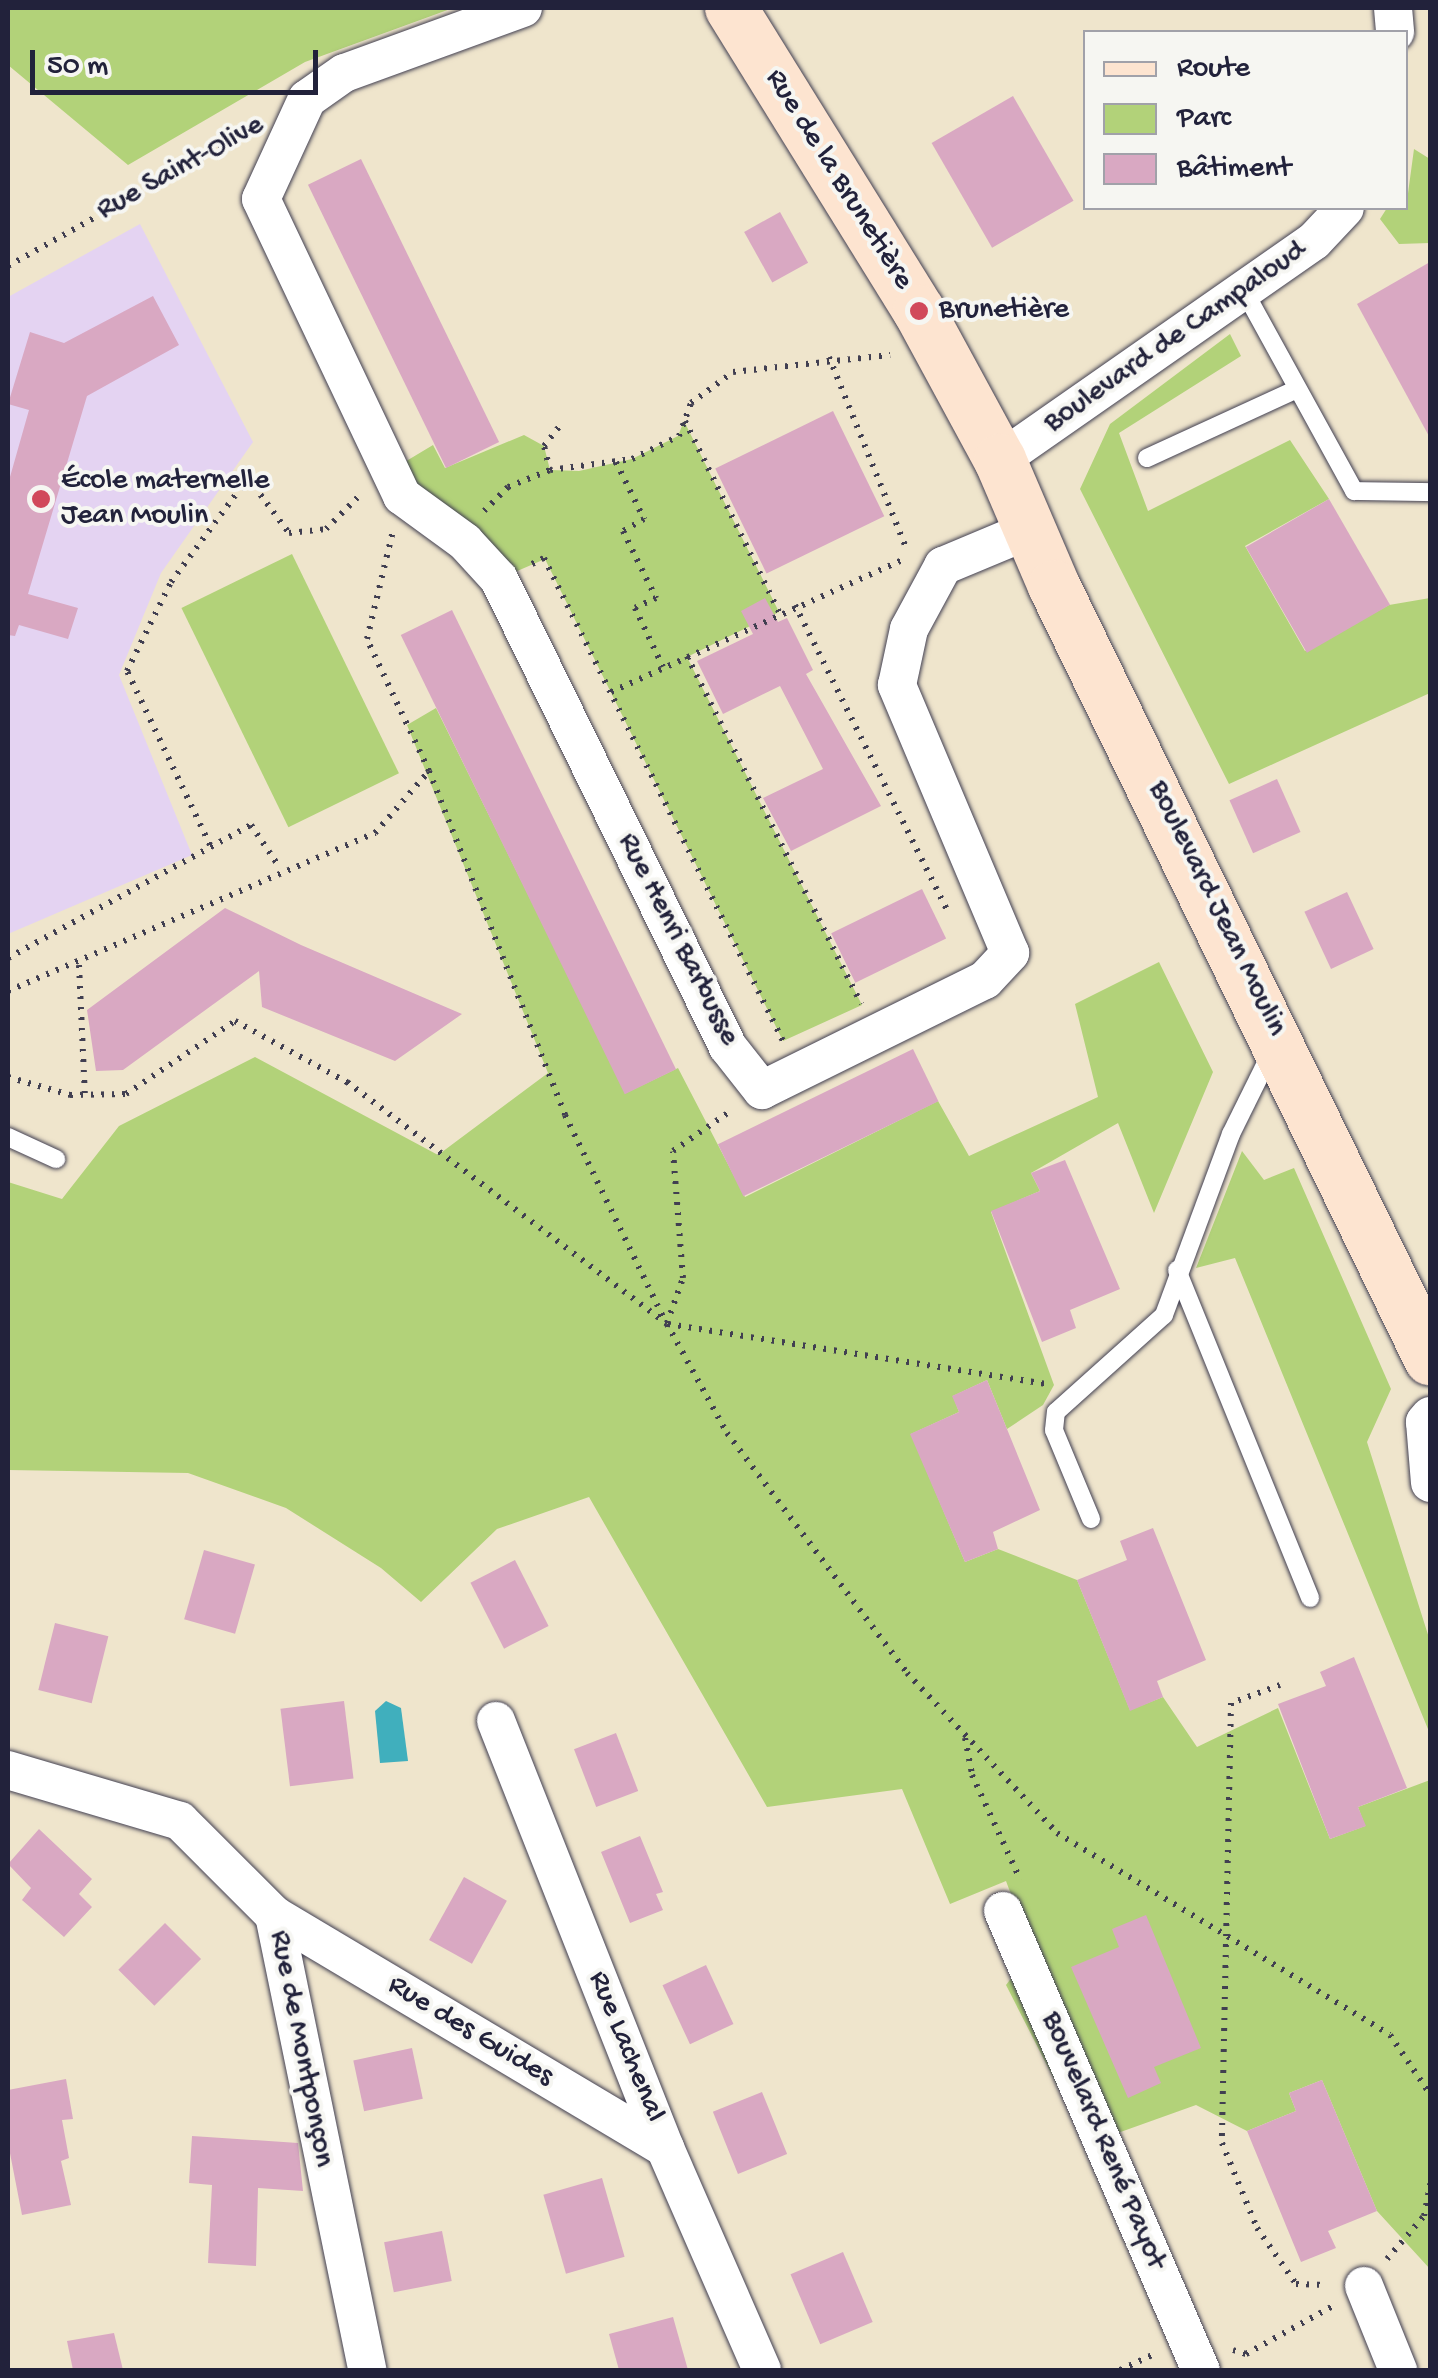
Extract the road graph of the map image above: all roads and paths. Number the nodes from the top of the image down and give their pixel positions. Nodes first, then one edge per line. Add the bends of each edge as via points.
1 (523, 8) edge
2 (730, 8) edge
3 (307, 98) junction
4 (1343, 210) edge
5 (8, 266) edge
6 (1242, 287) junction
7 (829, 357) junction
8 (897, 367) dead end
9 (1297, 389) junction
10 (684, 420) junction
11 (559, 427) dead end
12 (1147, 458) dead end
13 (1000, 460) junction
14 (616, 462) junction
15 (550, 470) junction
16 (397, 486) junction
17 (1430, 492) edge
18 (1029, 530) junction
19 (465, 542) junction
20 (498, 579) junction
21 (795, 605) junction
22 (780, 612) junction
23 (687, 656) junction
24 (663, 667) junction
25 (611, 692) junction
26 (429, 771) junction
27 (210, 845) junction
28 (280, 868) junction
29 (950, 916) dead end
30 (8, 958) edge
31 (79, 965) junction
32 (8, 990) edge
33 (877, 1034) junction
34 (1279, 1037) junction
35 (799, 1072) junction
36 (8, 1077) edge
37 (762, 1090) junction
38 (85, 1095) junction
39 (8, 1137) edge
40 (56, 1159) dead end
41 (1177, 1270) junction
42 (1418, 1301) edge
43 (666, 1324) junction
44 (1430, 1359) edge
45 (1083, 1391) junction
46 (1430, 1416) edge
47 (1430, 1483) edge
48 (1090, 1519) dead end
49 (1310, 1598) dead end
50 (1280, 1685) dead end
51 (496, 1721) dead end
52 (965, 1735) junction
53 (8, 1770) edge
54 (1004, 1911) joint
55 (274, 1915) junction
56 (1227, 1934) junction
57 (1430, 2094) edge
58 (665, 2148) junction
59 (1430, 2184) edge
60 (1364, 2286) junction
61 (1194, 2355) edge
62 (367, 2370) edge
63 (762, 2370) edge
64 (1398, 2370) edge

1 - 3 street via 344,73
2 - 13 street, Rue de la Brunetière via 919,311
3 - 5 path, Rue Saint-Olive
3 - 16 street, Rue Henri Barbusse via 261,199
4 - 6 street, Boulevard de Campaloud via 1314,241
6 - 9 lane
6 - 13 street, Boulevard de Campaloud
7 - 8 path via 889,353
7 - 10 path via 734,372 691,403
7 - 21 path via 910,556
9 - 12 lane
9 - 17 lane via 1354,491
10 - 14 path via 679,436
10 - 22 path
11 - 15 path via 544,446
13 - 18 street, Boulevard Jean Moulin
14 - 15 path
14 - 24 path via 644,519 623,531 656,598 635,608
15 - 19 path via 508,487
16 - 19 street, Rue Henri Barbusse
16 - 26 path via 367,638
16 - 27 path via 350,500 326,530 289,533 248,478 171,582 127,671
18 - 33 street via 944,566 908,629 897,685 1010,953 985,980
18 - 34 street, Boulevard Jean Moulin
19 - 20 street, Rue Henri Barbusse
20 - 25 path via 544,558
20 - 37 street, Rue Henri Barbusse via 728,1047
21 - 22 path
21 - 29 path
22 - 23 path
23 - 24 path
23 - 33 path
24 - 25 path
25 - 35 path
26 - 28 path via 375,832
26 - 43 path via 565,1114
27 - 28 path via 251,825
27 - 30 path
28 - 31 path
31 - 32 path
31 - 38 path
33 - 35 street
34 - 41 lane via 1231,1134
34 - 42 street, Boulevard Jean Moulin
35 - 37 street
36 - 38 path
37 - 43 path via 673,1151 684,1278
38 - 43 path via 126,1094 234,1022 347,1082
39 - 40 lane
41 - 45 lane via 1164,1314
41 - 49 lane
42 - 44 street, Boulevard Jean Moulin
43 - 45 path
43 - 52 path via 728,1433 906,1673
45 - 48 lane via 1056,1412 1054,1430
46 - 47 street via 1424,1422
50 - 56 path via 1230,1703
51 - 58 street, Rue Lachenal
52 - 54 path via 972,1775 1020,1878
52 - 56 path via 1057,1834
53 - 55 street, Rue de Montponçon via 180,1822
54 - 61 street, Bouvelard René Payot
55 - 58 street, Rue des Guides
55 - 62 street, Rue de Montponçon
56 - 57 path via 1390,2035
56 - 60 path via 1222,2143 1258,2228 1296,2284
58 - 63 street, Rue Lachenal
59 - 60 path via 1424,2216
60 - 61 path via 1246,2354
60 - 64 street

